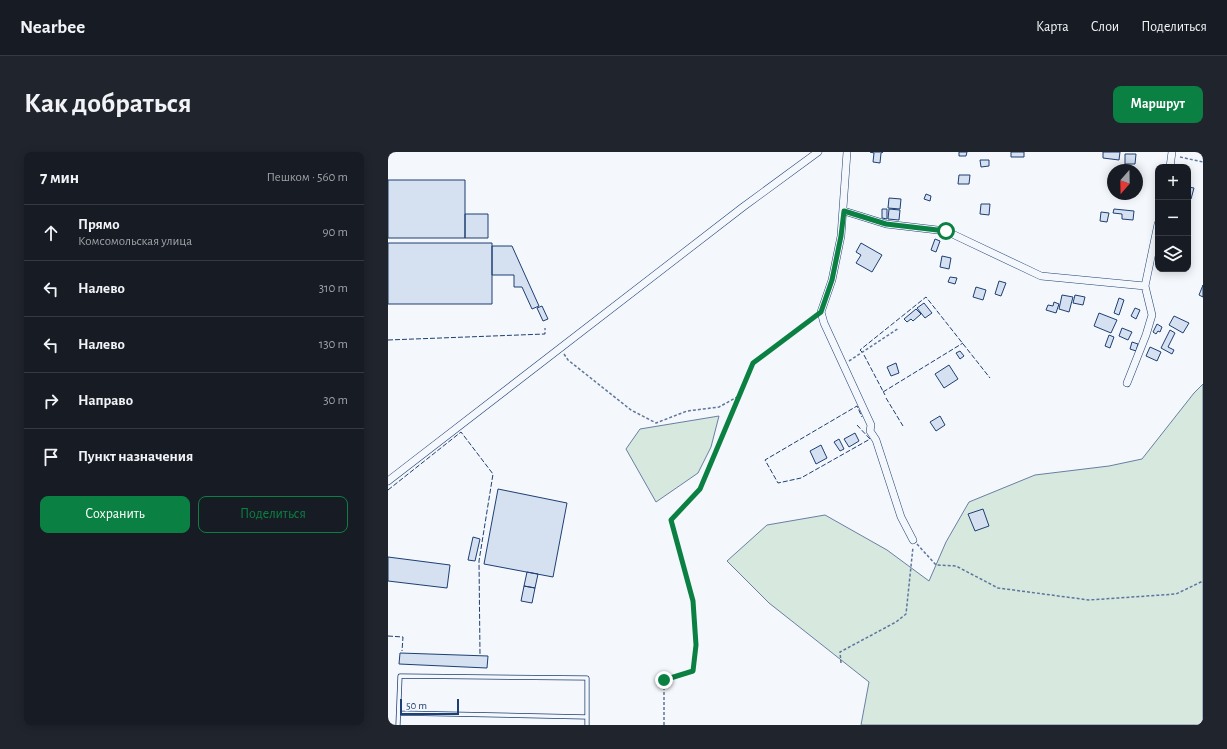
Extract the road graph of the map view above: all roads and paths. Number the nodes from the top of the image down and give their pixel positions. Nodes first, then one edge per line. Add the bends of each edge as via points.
1 (818, 152) edge
2 (848, 152) edge
3 (1172, 154) edge
4 (1203, 162) edge
5 (1170, 164) edge
6 (844, 211) junction
7 (1155, 236) edge
8 (1145, 286) junction
9 (821, 312) junction
10 (899, 328) dead end
11 (560, 349) junction
12 (843, 365) junction
13 (1127, 383) dead end
14 (739, 396) junction
15 (388, 481) edge
16 (914, 540) junction
17 (1203, 581) edge
18 (841, 663) dead end
19 (399, 713) junction
20 (587, 717) junction
21 (398, 725) edge
22 (587, 725) edge
23 (664, 725) edge

1 - 11 street via 736,212
2 - 6 street
3 - 4 path
3 - 5 street
6 - 8 street via 886,224 946,231 1041,276
6 - 9 street via 832,280
7 - 8 street
8 - 13 street via 1152,315
9 - 12 street
9 - 14 path via 753,363
10 - 12 path
11 - 14 path via 568,360 631,410 656,423 687,411 719,408
11 - 15 street
12 - 16 street via 871,425 870,431 876,440 900,518
14 - 23 path via 700,489 671,520 693,601 696,645 693,671 664,680
16 - 17 path via 936,564 956,566 998,588 1089,600 1176,594
16 - 18 path via 906,614 840,652
19 - 20 lane
19 - 20 lane via 400,676 587,678
19 - 21 lane
20 - 22 lane

